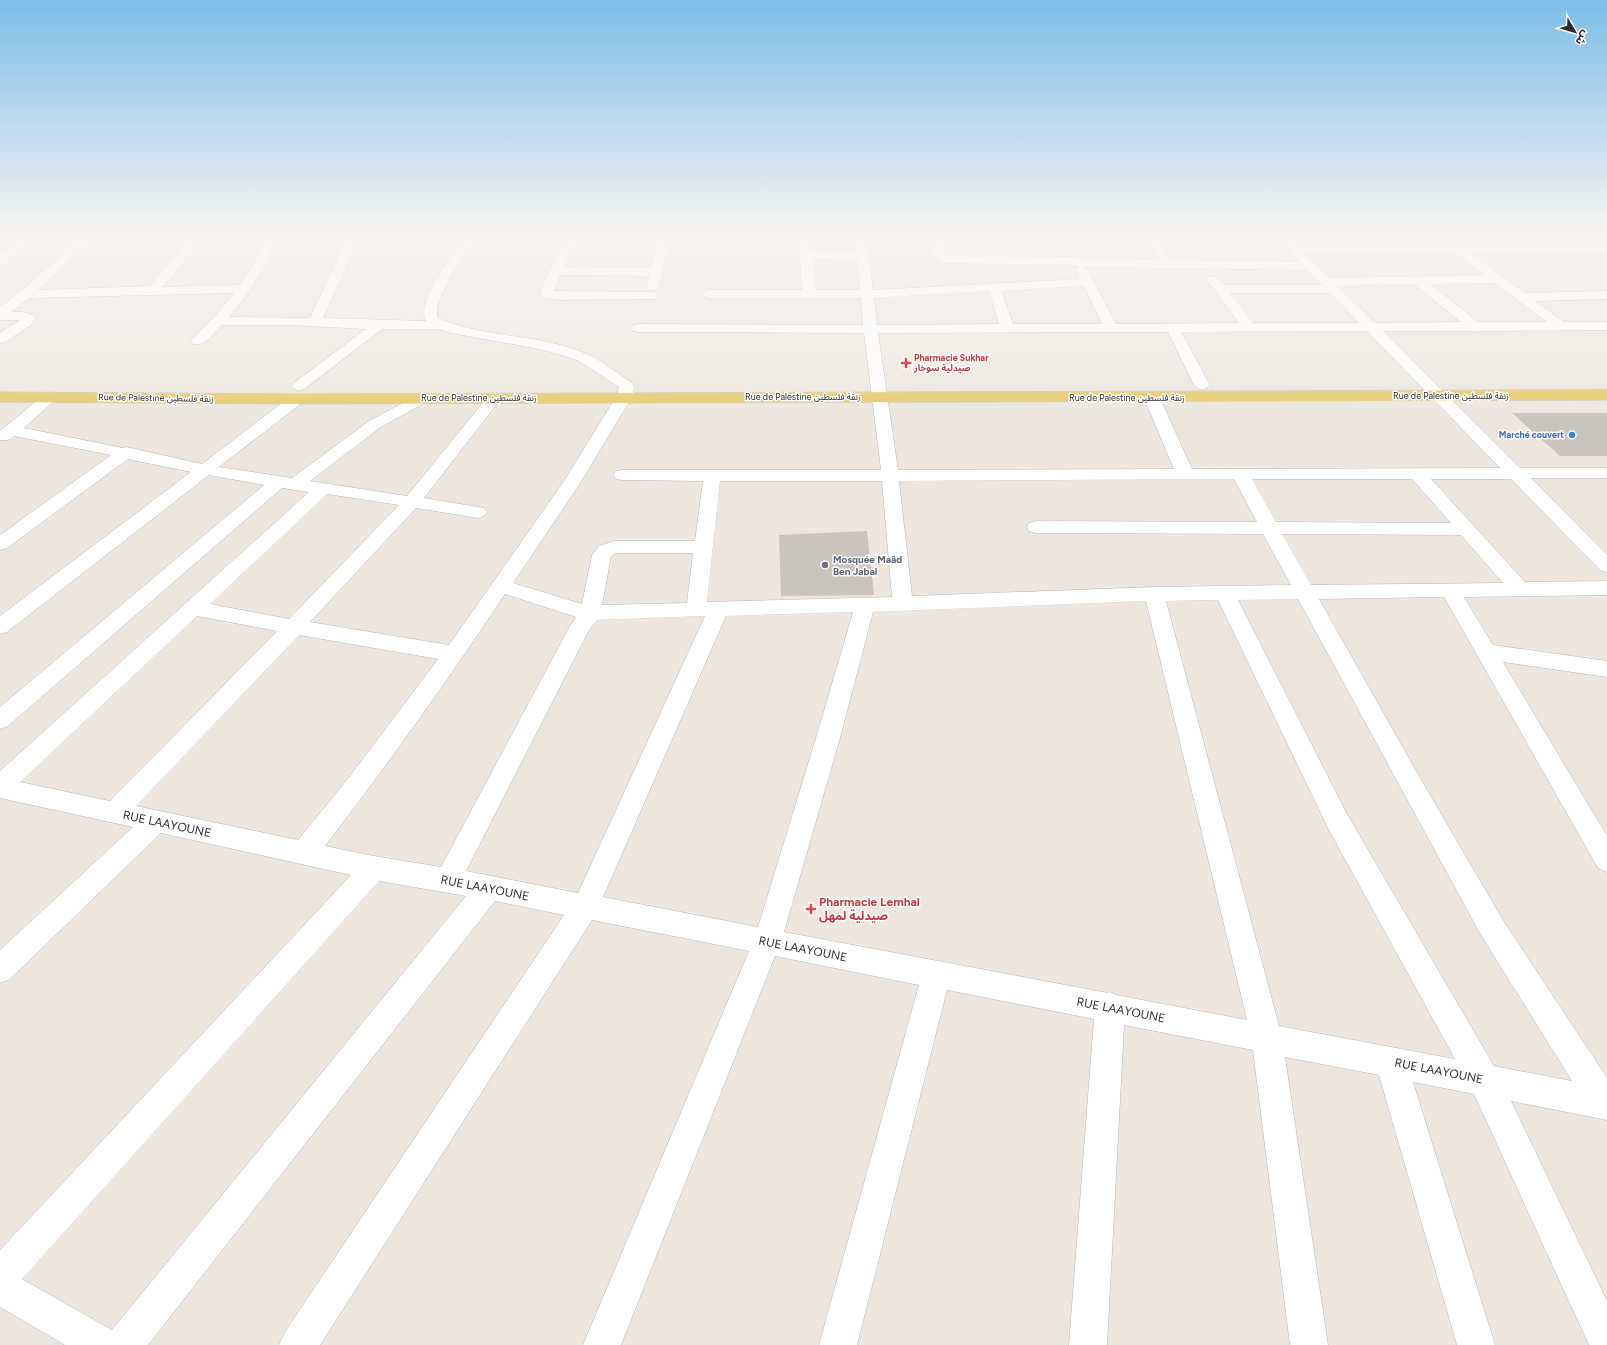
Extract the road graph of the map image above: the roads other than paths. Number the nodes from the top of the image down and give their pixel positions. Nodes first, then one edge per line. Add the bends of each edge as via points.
1 (21, 298) edge
2 (238, 298) edge
3 (326, 298) edge
4 (434, 298) edge
5 (651, 298) edge
6 (867, 298) edge
7 (998, 298) edge
8 (1096, 298) edge
9 (1226, 298) edge
10 (1341, 298) edge
11 (1444, 298) edge
12 (1523, 298) edge
13 (0, 315) edge
14 (219, 321) junction
15 (315, 322) junction
16 (379, 325) junction
17 (440, 325) junction
18 (1560, 326) junction
19 (1607, 326) edge
20 (1007, 327) junction
21 (1172, 327) junction
22 (1249, 327) junction
23 (1370, 327) junction
24 (871, 328) junction
25 (1111, 328) junction
26 (1476, 328) junction
27 (0, 339) edge
28 (198, 341) dead end
29 (1202, 385) junction
30 (1607, 385) edge
31 (0, 388) edge
32 (1432, 391) junction
33 (625, 392) junction
34 (878, 392) junction
35 (298, 393) junction
36 (1607, 395) edge
37 (0, 397) edge
38 (50, 397) junction
39 (495, 397) junction
40 (423, 398) junction
41 (1152, 398) junction
42 (5, 435) edge
43 (126, 452) junction
44 (204, 470) junction
45 (1515, 473) junction
46 (1607, 473) edge
47 (1185, 474) junction
48 (1240, 474) junction
49 (1416, 474) junction
50 (622, 475) dead end
51 (890, 475) junction
52 (712, 476) junction
53 (286, 484) junction
54 (323, 488) junction
55 (411, 503) junction
56 (478, 512) dead end
57 (1036, 527) dead end
58 (1270, 528) junction
59 (1466, 529) junction
60 (0, 544) edge
61 (703, 547) junction
62 (1607, 566) edge
63 (501, 586) junction
64 (1607, 588) edge
65 (1450, 590) junction
66 (1521, 590) junction
67 (1305, 592) junction
68 (1225, 593) junction
69 (1154, 594) junction
70 (902, 604) junction
71 (865, 605) junction
72 (194, 608) junction
73 (696, 609) junction
74 (719, 609) junction
75 (590, 614) junction
76 (0, 627) edge
77 (294, 627) junction
78 (1486, 652) junction
79 (454, 654) junction
80 (1607, 668) edge
81 (0, 720) edge
82 (3, 791) edge
83 (114, 813) junction
84 (156, 822) junction
85 (304, 853) junction
86 (1607, 860) edge
87 (374, 868) junction
88 (448, 880) junction
89 (489, 888) junction
90 (585, 907) junction
91 (767, 942) junction
92 (0, 969) edge
93 (937, 974) junction
94 (1110, 1007) junction
95 (1266, 1038) junction
96 (1391, 1062) junction
97 (1484, 1080) junction
98 (1606, 1104) edge
99 (0, 1276) edge
100 (0, 1287) edge
101 (1607, 1342) edge
102 (102, 1345) edge
103 (124, 1345) edge
104 (298, 1345) edge
105 (602, 1345) edge
106 (838, 1345) edge
107 (1088, 1345) edge
108 (1309, 1345) edge
109 (1476, 1345) edge

1 - 13 street
2 - 14 street
3 - 15 street
4 - 17 street via 430,316
5 - 24 street via 643,328
6 - 24 street
7 - 20 street
8 - 25 street
9 - 22 street
10 - 23 street
11 - 26 street
12 - 18 street
13 - 27 street via 24,316 29,319
14 - 15 street
14 - 28 street
15 - 16 street
16 - 17 street
16 - 35 street
17 - 33 street via 541,345 584,358
18 - 19 street
18 - 26 street
20 - 24 street
20 - 25 street
21 - 22 street
21 - 25 street
21 - 29 street
22 - 23 street
23 - 26 street
23 - 32 street
24 - 34 street
29 - 32 main road, Rue de Palestine زنقة فلسطين
29 - 34 main road, Rue de Palestine زنقة فلسطين
30 - 32 main road, Rue de Palestine زنقة فلسطين
31 - 35 main road, Rue de Palestine زنقة فلسطين via 115,386
32 - 36 main road, Rue de Palestine زنقة فلسطين
32 - 41 main road, Rue de Palestine زنقة فلسطين
32 - 45 street
33 - 34 main road, Rue de Palestine زنقة فلسطين
33 - 35 main road, Rue de Palestine زنقة فلسطين
33 - 39 main road, Rue de Palestine زنقة فلسطين
33 - 63 street via 570,485
34 - 41 main road, Rue de Palestine زنقة فلسطين
34 - 51 street
35 - 38 main road, Rue de Palestine زنقة فلسطين
35 - 40 main road, Rue de Palestine زنقة فلسطين
35 - 44 street
37 - 38 main road, Rue de Palestine زنقة فلسطين
38 - 42 street
39 - 40 main road, Rue de Palestine زنقة فلسطين
39 - 55 street
40 - 53 street via 376,424
41 - 47 street
42 - 43 street
43 - 44 street
43 - 60 street
44 - 53 street
44 - 76 street
45 - 46 street
45 - 49 street
45 - 62 street
47 - 48 street
47 - 51 street
48 - 49 street
48 - 58 street
49 - 59 street
50 - 52 street
51 - 52 street
51 - 70 street
52 - 61 street
53 - 54 street
53 - 81 street
54 - 55 street
54 - 72 street
55 - 56 street
55 - 77 street
57 - 58 street
58 - 59 street
58 - 67 street
59 - 66 street
61 - 73 street
61 - 75 street via 614,547 606,550 602,555
63 - 75 street
63 - 79 street
64 - 66 street
65 - 66 street
65 - 67 street
65 - 78 street
67 - 68 street
67 - 98 street via 1492,926
68 - 69 street
68 - 97 street via 1338,822
69 - 70 street
69 - 95 street
70 - 71 street
71 - 74 street
71 - 91 street
72 - 77 street
72 - 82 street
73 - 74 street
73 - 75 street via 604,611
74 - 90 street
75 - 88 street via 580,626
77 - 79 street
77 - 83 street
78 - 80 street
78 - 86 street
79 - 85 street
82 - 83 street, RUE LAAYOUNE
83 - 84 street, RUE LAAYOUNE
84 - 85 street, RUE LAAYOUNE
84 - 92 street
85 - 87 street, RUE LAAYOUNE
87 - 88 street, RUE LAAYOUNE
87 - 99 street
88 - 89 street, RUE LAAYOUNE
89 - 90 street, RUE LAAYOUNE
89 - 103 street
90 - 91 street, RUE LAAYOUNE
90 - 104 street
91 - 93 street, RUE LAAYOUNE
91 - 105 street
93 - 94 street, RUE LAAYOUNE
93 - 106 street
94 - 95 street, RUE LAAYOUNE
94 - 107 street
95 - 96 street, RUE LAAYOUNE
95 - 108 street
96 - 97 street, RUE LAAYOUNE
96 - 109 street
97 - 98 street, RUE LAAYOUNE
97 - 101 street
100 - 102 street

